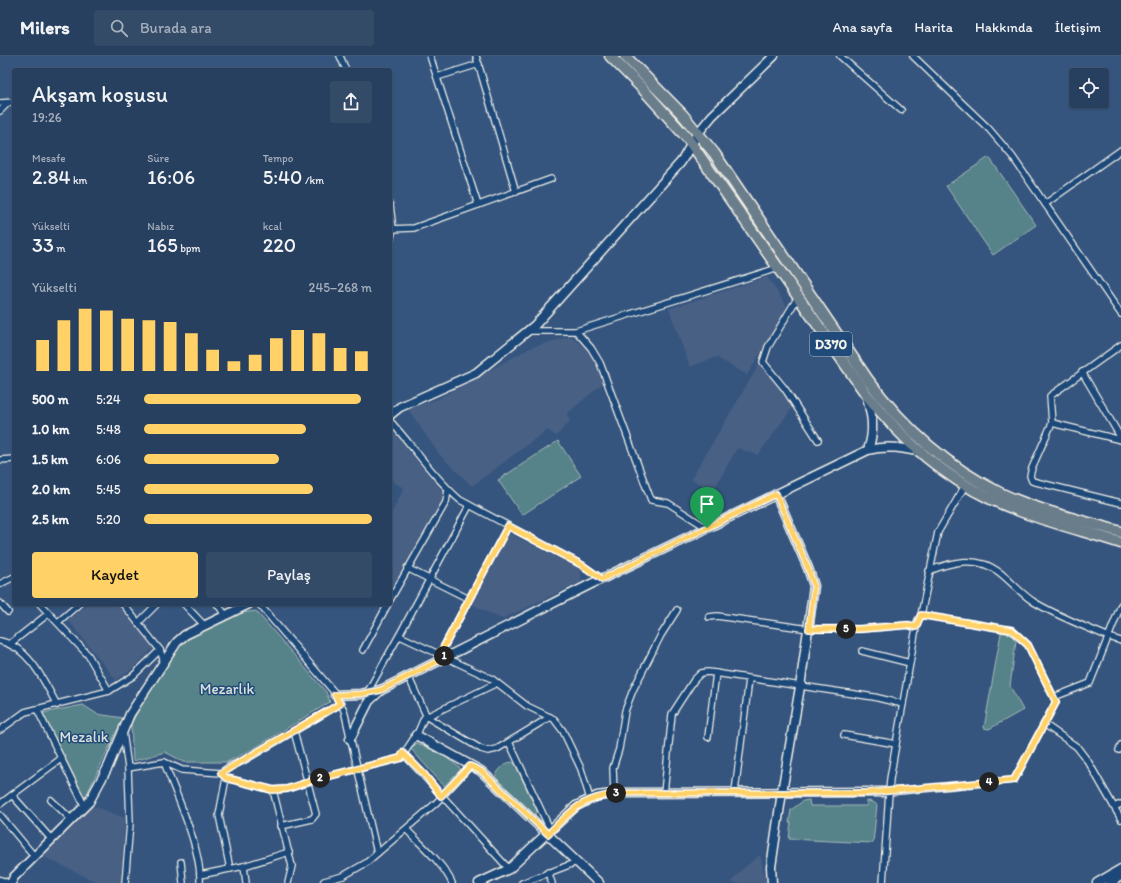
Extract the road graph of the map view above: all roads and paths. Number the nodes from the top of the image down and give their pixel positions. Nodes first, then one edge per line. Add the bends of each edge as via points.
1 (340, 56) edge
2 (430, 56) edge
3 (476, 56) edge
4 (610, 56) edge
5 (626, 56) edge
6 (774, 56) edge
7 (840, 56) edge
8 (913, 56) edge
9 (479, 64) junction
10 (345, 68) edge
11 (437, 77) junction
12 (0, 103) edge
13 (11, 103) edge
14 (0, 110) edge
15 (901, 110) dead end
16 (698, 134) junction
17 (692, 145) junction
18 (1121, 150) edge
19 (551, 179) dead end
20 (516, 192) junction
21 (1045, 204) junction
22 (478, 205) junction
23 (392, 229) edge
24 (778, 268) junction
25 (798, 297) junction
26 (1121, 314) edge
27 (529, 331) junction
28 (576, 331) junction
29 (1121, 345) edge
30 (1082, 372) junction
31 (866, 394) junction
32 (392, 413) edge
33 (392, 422) edge
34 (1052, 423) junction
35 (1121, 439) edge
36 (818, 440) dead end
37 (868, 450) junction
38 (922, 452) junction
39 (12, 459) edge
40 (0, 460) edge
41 (966, 484) junction
42 (448, 490) junction
43 (776, 494) junction
44 (1121, 503) edge
45 (469, 506) junction
46 (508, 526) junction
47 (707, 528) junction
48 (1121, 532) edge
49 (1121, 543) edge
50 (407, 568) junction
51 (929, 571) junction
52 (12, 578) edge
53 (430, 579) junction
54 (602, 579) junction
55 (0, 584) edge
56 (392, 596) edge
57 (469, 599) junction
58 (0, 603) edge
59 (1121, 605) edge
60 (42, 606) edge
61 (77, 606) edge
62 (125, 606) edge
63 (155, 606) edge
64 (186, 606) edge
65 (219, 606) edge
66 (242, 606) edge
67 (261, 606) edge
68 (387, 606) edge
69 (677, 610) dead end
70 (8, 612) dead end
71 (48, 614) junction
72 (225, 614) junction
73 (921, 615) junction
74 (709, 617) dead end
75 (58, 622) junction
76 (138, 623) junction
77 (204, 625) junction
78 (916, 627) junction
79 (809, 629) junction
80 (400, 636) junction
81 (1109, 637) junction
82 (0, 641) edge
83 (1121, 641) edge
84 (11, 643) junction
85 (160, 650) junction
86 (364, 650) dead end
87 (862, 651) dead end
88 (443, 656) junction
89 (164, 662) junction
90 (910, 663) junction
91 (716, 673) junction
92 (408, 676) junction
93 (749, 678) junction
94 (497, 683) junction
95 (800, 687) junction
96 (381, 690) junction
97 (110, 691) junction
98 (366, 693) junction
99 (335, 695) junction
100 (1054, 698) junction
101 (340, 704) junction
102 (903, 704) junction
103 (57, 705) junction
104 (37, 709) junction
105 (428, 717) junction
106 (550, 717) junction
107 (1044, 724) junction
108 (0, 730) edge
109 (123, 730) junction
110 (294, 731) junction
111 (416, 735) junction
112 (844, 735) dead end
113 (708, 737) dead end
114 (350, 739) junction
115 (509, 742) junction
116 (896, 744) junction
117 (403, 753) junction
118 (62, 758) junction
119 (164, 762) junction
120 (470, 766) junction
121 (128, 768) junction
122 (357, 769) junction
123 (221, 773) junction
124 (226, 778) junction
125 (307, 782) junction
126 (273, 790) junction
127 (735, 792) junction
128 (782, 792) junction
129 (889, 792) junction
130 (664, 793) junction
131 (614, 794) junction
132 (12, 795) junction
133 (441, 796) junction
134 (590, 799) junction
135 (51, 800) dead end
136 (0, 804) edge
137 (1121, 804) edge
138 (85, 807) junction
139 (1114, 807) junction
140 (0, 815) edge
141 (72, 820) junction
142 (1121, 820) edge
143 (281, 826) junction
144 (407, 830) junction
145 (548, 834) junction
146 (52, 840) junction
147 (289, 852) junction
148 (377, 853) junction
149 (35, 857) junction
150 (182, 862) dead end
151 (577, 862) junction
152 (244, 866) junction
153 (230, 869) junction
154 (510, 869) junction
155 (1121, 869) edge
156 (548, 872) junction
157 (200, 875) junction
158 (1121, 876) edge
159 (0, 881) edge
160 (5, 883) edge
161 (11, 883) edge
162 (125, 883) edge
163 (183, 883) edge
164 (200, 883) edge
165 (246, 883) edge
166 (288, 883) edge
167 (323, 883) edge
168 (452, 883) edge
169 (479, 883) edge
170 (522, 883) edge
171 (552, 883) edge
172 (599, 883) edge
173 (772, 883) edge
174 (883, 883) edge
175 (1097, 883) edge
176 (1110, 883) edge

1 - 10 street
2 - 11 street
3 - 9 street
4 - 17 highway, D370
5 - 16 highway, D370
6 - 16 street via 712,116
7 - 15 street
8 - 21 street via 989,129 1012,156
9 - 11 street
9 - 20 street
11 - 22 street
12 - 13 street
13 - 14 street
16 - 17 street
16 - 48 highway, D370 via 714,153 886,405 918,438 955,467 1000,493
17 - 24 highway, D370
17 - 27 street via 681,162
18 - 21 street
19 - 20 street
20 - 22 street
21 - 26 street
22 - 23 street via 414,228
24 - 25 highway, D370
24 - 28 street
25 - 31 highway, D370
25 - 36 street via 768,347 763,362 785,389
27 - 28 street
27 - 32 street via 476,373 400,407
28 - 47 street via 600,363 651,500 668,503
29 - 30 street
30 - 34 street via 1050,396
30 - 35 street
31 - 37 street via 874,420
31 - 38 highway, D370 via 888,422
33 - 42 street
34 - 35 street
34 - 44 street via 1032,468 1032,481
37 - 38 street via 882,446
37 - 43 street
38 - 41 highway, D370
39 - 40 street
41 - 49 highway, D370 via 1011,508
41 - 51 street via 938,532
42 - 45 street
42 - 50 street via 446,502
43 - 47 street
43 - 79 street via 814,586
45 - 46 street
45 - 53 street
46 - 54 street via 582,565
46 - 57 street
47 - 54 street
50 - 53 street
50 - 56 street
51 - 73 street
51 - 81 street via 950,563 976,562 988,565 1033,602
52 - 55 street
53 - 57 street
53 - 80 street
54 - 88 street
57 - 88 street
58 - 70 street
59 - 81 street
60 - 71 street
61 - 75 street
62 - 76 street
63 - 76 street
64 - 77 street
65 - 72 street
66 - 72 street
67 - 99 street
68 - 86 street
69 - 131 street via 661,635 625,711 613,768
71 - 75 street
71 - 84 street
72 - 77 street
73 - 78 street
73 - 100 street via 1012,630 1028,645
74 - 79 street
75 - 97 street via 88,655
76 - 85 street
77 - 89 street via 177,642
78 - 79 street via 908,625 860,629
78 - 90 street
79 - 95 street
80 - 88 street
80 - 98 street
81 - 83 street
81 - 100 street via 1090,682
82 - 84 street
84 - 103 street via 36,667
85 - 89 street
85 - 97 street via 133,676
87 - 90 street
88 - 92 street
88 - 94 street
89 - 109 street via 130,714
90 - 102 street
91 - 93 street
91 - 113 street
91 - 130 street via 700,673 672,714
92 - 96 street
92 - 105 street
93 - 95 street
93 - 127 street
94 - 105 street
94 - 106 street via 527,706
95 - 102 street
95 - 128 street
96 - 98 street
96 - 114 street via 369,701
97 - 103 street
98 - 99 street
99 - 101 street
100 - 107 street via 1056,702
101 - 110 street
101 - 114 street via 344,710
102 - 116 street
103 - 104 street
104 - 108 street via 25,712
104 - 118 street
105 - 111 street via 424,718
105 - 115 street via 461,738 488,751
106 - 115 street
106 - 134 street via 563,731 581,769
107 - 129 street via 1014,780
107 - 139 street via 1077,747
109 - 121 street
109 - 138 street via 108,767
110 - 123 street
110 - 125 street
111 - 117 street
111 - 120 street
112 - 116 street
114 - 122 street
115 - 145 street via 548,825
116 - 129 street
117 - 122 street via 401,758
117 - 133 street
118 - 132 street
118 - 138 street
119 - 121 street
119 - 123 street via 182,770
119 - 157 street via 192,840
120 - 133 street
120 - 145 street via 481,771
121 - 162 street via 130,823
122 - 125 street
122 - 148 street
123 - 124 street
124 - 126 street
124 - 153 street via 220,815
125 - 126 street via 287,789
125 - 143 street via 316,816
126 - 143 street
127 - 128 street
127 - 130 street
128 - 129 street
128 - 173 street via 771,867
129 - 174 street
130 - 131 street
131 - 134 street
132 - 136 street
132 - 146 street
133 - 144 street
133 - 154 street
134 - 145 street via 576,806
135 - 141 street
137 - 139 street
138 - 141 street
139 - 142 street
140 - 149 street
141 - 146 street
143 - 147 street
144 - 148 street
144 - 168 street via 450,877
145 - 151 street
145 - 154 street
146 - 149 street
147 - 152 street
147 - 166 street via 292,866
148 - 167 street via 366,863 343,876
149 - 161 street via 14,876
150 - 163 street
151 - 156 street
151 - 172 street
152 - 153 street
152 - 165 street
153 - 157 street
154 - 169 street
155 - 175 street
156 - 170 street
156 - 171 street
157 - 164 street
158 - 176 street
159 - 160 street

